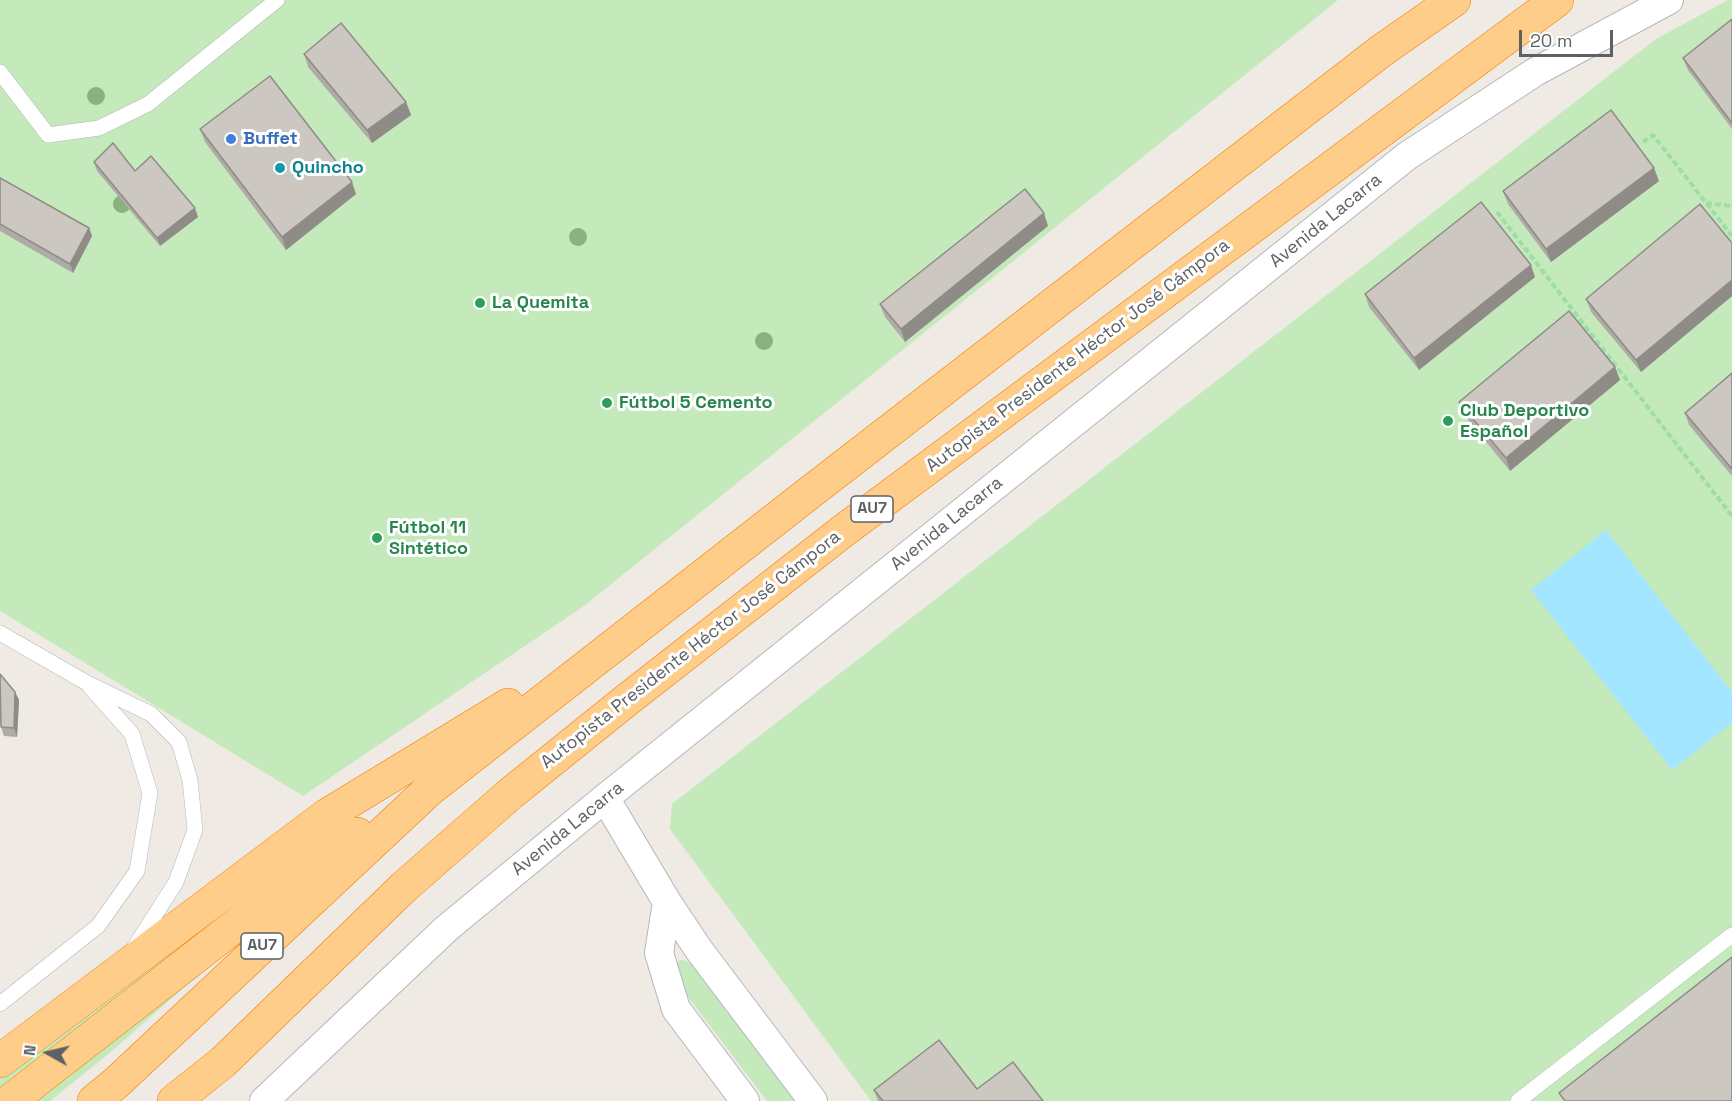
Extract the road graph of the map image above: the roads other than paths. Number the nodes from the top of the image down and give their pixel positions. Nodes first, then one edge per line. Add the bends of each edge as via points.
1 (277, 0) edge
2 (1424, 0) edge
3 (1454, 0) edge
4 (1557, 0) edge
5 (1669, 0) edge
6 (1381, 51) junction
7 (0, 72) edge
8 (643, 623) junction
9 (0, 633) edge
10 (87, 683) junction
11 (429, 789) junction
12 (605, 798) junction
13 (667, 902) junction
14 (1732, 935) edge
15 (120, 971) junction
16 (0, 1004) edge
17 (0, 1061) edge
18 (223, 1062) junction
19 (10, 1101) edge
20 (94, 1101) edge
21 (174, 1101) edge
22 (193, 1101) edge
23 (264, 1101) edge
24 (745, 1101) edge
25 (813, 1101) edge
26 (1518, 1101) edge

1 - 7 lane via 148,104 99,128 48,135
2 - 6 highway
3 - 6 highway, AU7
4 - 18 highway, Autopista Presidente Héctor José Cámpora / AU7 via 843,531 627,699 404,887
5 - 12 street, Avenida Lacarra via 1535,72 1407,156
6 - 8 highway, AU7
8 - 11 highway, AU7
8 - 15 highway via 327,815
9 - 10 lane
10 - 15 lane via 151,714 179,742 190,780 195,830 176,882
10 - 16 lane via 132,734 150,793 137,871 98,926
11 - 19 highway via 312,866
11 - 20 highway, AU7
12 - 13 street
12 - 23 street, Avenida Lacarra via 447,928
13 - 24 street via 659,953 676,1009
13 - 25 street
14 - 26 lane
15 - 17 highway
18 - 21 highway, Autopista Presidente Héctor José Cámpora / AU7
18 - 22 highway

